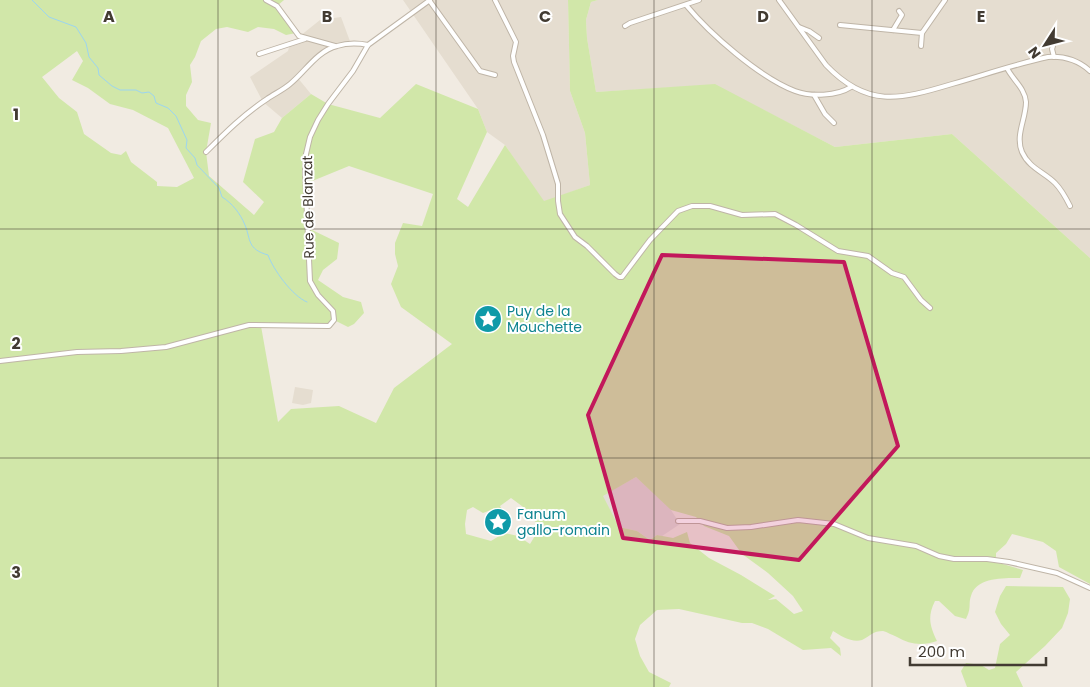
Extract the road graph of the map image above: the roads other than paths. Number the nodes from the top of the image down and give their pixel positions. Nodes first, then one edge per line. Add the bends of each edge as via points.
1 (266, 0) edge
2 (429, 0) edge
3 (495, 0) edge
4 (699, 0) edge
5 (779, 0) edge
6 (945, 0) edge
7 (686, 5) junction
8 (899, 10) dead end
9 (840, 25) dead end
10 (625, 26) dead end
11 (799, 28) junction
12 (892, 30) junction
13 (922, 33) junction
14 (819, 38) dead end
15 (306, 39) junction
16 (368, 45) junction
17 (337, 46) junction
18 (921, 46) dead end
19 (1053, 46) dead end
20 (259, 54) dead end
21 (1054, 57) junction
22 (1007, 68) junction
23 (1090, 71) edge
24 (495, 75) dead end
25 (851, 87) junction
26 (814, 94) junction
27 (834, 123) dead end
28 (206, 152) dead end
29 (1070, 206) dead end
30 (930, 308) dead end
31 (0, 361) edge
32 (678, 521) dead end
33 (1090, 588) edge

1 - 15 street via 277,6 299,36
2 - 16 street, Rue de Blanzat
2 - 24 street via 480,71
3 - 30 street via 516,42 514,62 558,184 560,214 575,237 619,277 683,207 710,206 742,215 774,214 838,251 868,256 892,273 904,277
4 - 7 street
5 - 11 street
6 - 13 street
7 - 10 street
7 - 26 street via 728,48 779,84 796,92
8 - 12 street via 902,15
9 - 12 street
11 - 14 street
11 - 25 street via 826,65
12 - 13 street
13 - 18 street
15 - 17 street
15 - 20 street
16 - 17 street
16 - 31 street, Rue de Blanzat via 323,112 306,154 310,281 334,311 334,320 329,326 250,325 166,347
17 - 28 street via 240,119
19 - 21 street
21 - 22 street
21 - 23 street via 1070,59
22 - 25 street via 901,97 889,98
22 - 29 street via 1026,101 1020,136 1022,151 1032,166 1061,190
25 - 26 street via 845,91
26 - 27 street via 816,102
32 - 33 street via 700,520 727,528 798,520 834,524 868,538 916,546 939,556 1009,562 1057,573

